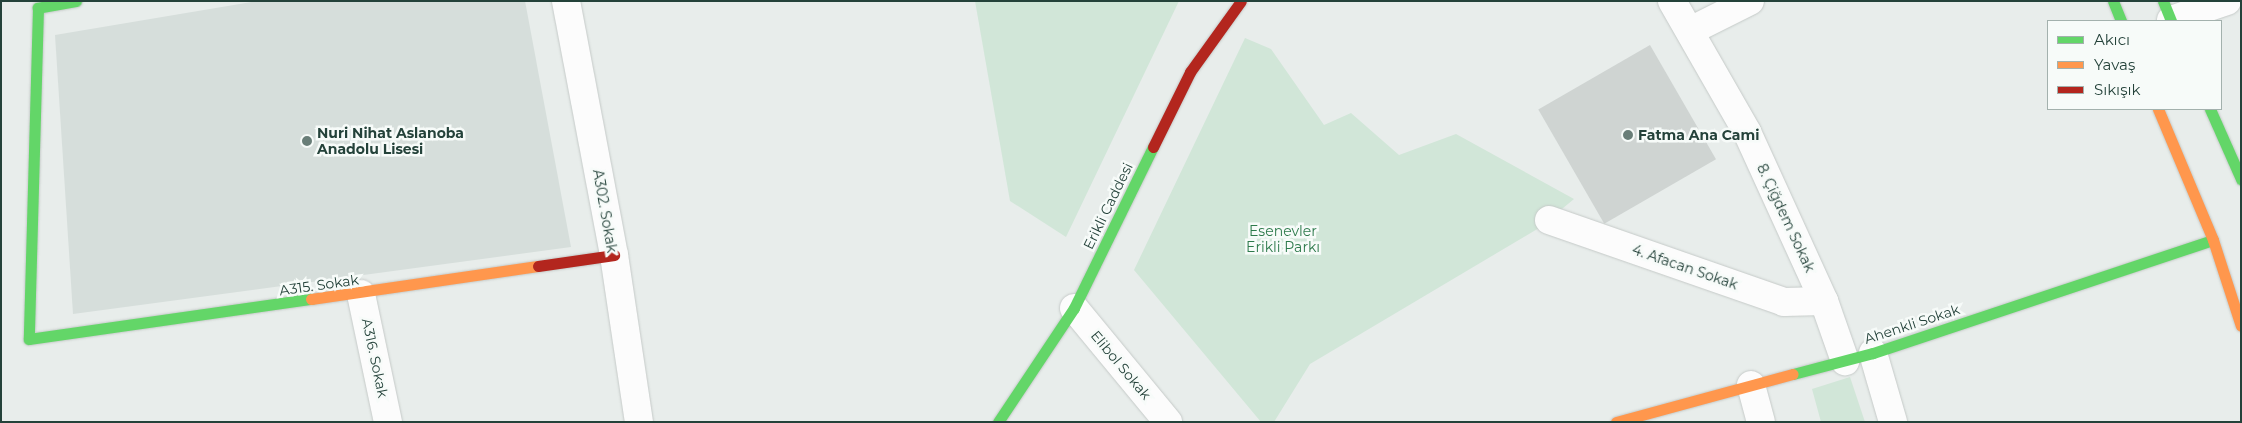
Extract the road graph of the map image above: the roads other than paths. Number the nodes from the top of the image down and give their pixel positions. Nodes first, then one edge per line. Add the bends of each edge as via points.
1 (76, 1) edge
2 (566, 1) edge
3 (1241, 1) edge
4 (1672, 1) edge
5 (1750, 1) edge
6 (2113, 1) edge
7 (2227, 1) edge
8 (2168, 14) edge
9 (2121, 20) edge
10 (1690, 31) junction
11 (2158, 110) edge
12 (2210, 110) edge
13 (2241, 179) edge
14 (1549, 220) dead end
15 (2212, 240) junction
16 (614, 255) junction
17 (361, 294) junction
18 (1824, 301) junction
19 (1074, 308) junction
20 (2241, 326) edge
21 (1873, 353) junction
22 (1845, 361) junction
23 (1751, 385) junction
24 (388, 422) edge
25 (639, 422) edge
26 (998, 422) edge
27 (1168, 422) edge
28 (1616, 422) edge
29 (1761, 422) edge
30 (1893, 422) edge

1 - 17 street, A315. Sokak via 38,8 29,339
2 - 16 street, A302. Sokak
3 - 19 street, Erikli Caddesi via 1190,72
4 - 10 street, 8. Çiğdem Sokak
5 - 10 street
6 - 9 street
7 - 8 street
10 - 18 street, 8. Çiğdem Sokak via 1747,132
11 - 15 street
12 - 13 street
14 - 18 street, 4. Afacan Sokak via 1784,302
15 - 20 street
15 - 21 street, Ahenkli Sokak
16 - 17 street, A315. Sokak
16 - 25 street, A302. Sokak
17 - 24 street, A316. Sokak
18 - 22 street, 8. Çiğdem Sokak
19 - 26 street, Erikli Caddesi
19 - 27 street, Elibol Sokak
21 - 22 street, Ahenkli Sokak
21 - 30 street
22 - 23 street, Ahenkli Sokak
23 - 28 street, Ahenkli Sokak
23 - 29 street

